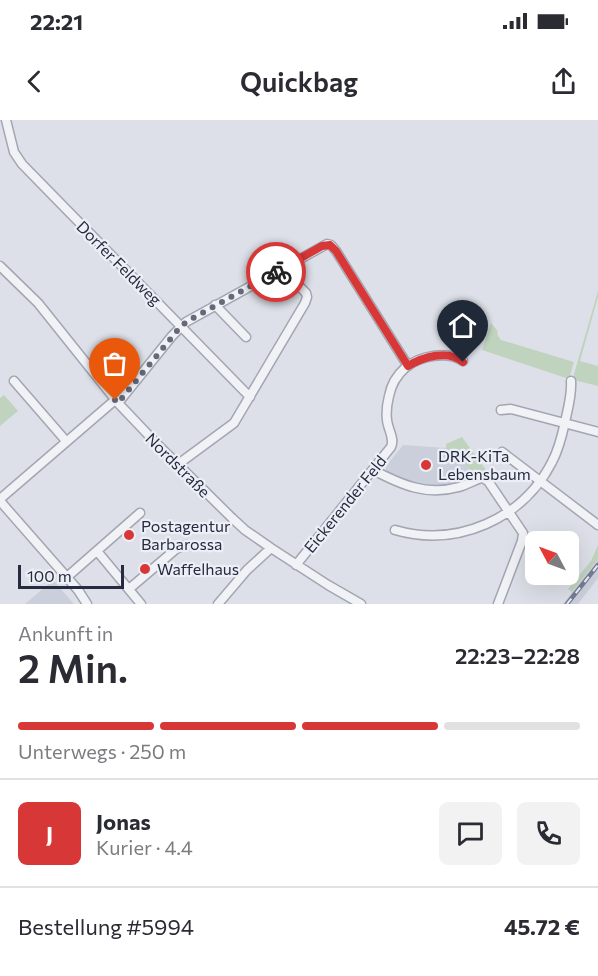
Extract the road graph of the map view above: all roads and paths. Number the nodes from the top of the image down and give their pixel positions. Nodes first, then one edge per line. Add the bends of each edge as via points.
1 (6, 120) edge
2 (0, 266) edge
3 (282, 269) junction
4 (216, 305) junction
5 (182, 326) junction
6 (246, 337) dead end
7 (463, 362) dead end
8 (408, 366) junction
9 (14, 381) dead end
10 (571, 381) dead end
11 (250, 397) junction
12 (117, 401) junction
13 (501, 410) dead end
14 (564, 423) junction
15 (598, 432) edge
16 (66, 441) junction
17 (502, 452) dead end
18 (177, 465) junction
19 (374, 470) junction
20 (540, 481) junction
21 (0, 500) edge
22 (509, 511) junction
23 (140, 513) dead end
24 (598, 525) edge
25 (395, 530) dead end
26 (186, 546) dead end
27 (271, 548) junction
28 (97, 551) junction
29 (296, 565) junction
30 (67, 577) junction
31 (129, 589) junction
32 (87, 604) edge
33 (141, 604) edge
34 (219, 604) edge
35 (361, 604) edge
36 (498, 604) edge

1 - 5 street, Dorfer Feldweg via 19,161
2 - 12 street, Nordstraße via 38,303
3 - 4 street
3 - 8 street via 322,246 331,245
3 - 11 street via 307,297
4 - 5 street
4 - 6 street
5 - 11 street, Dorfer Feldweg
5 - 12 street
7 - 8 street via 441,355
8 - 19 street, Eickerender Feld via 388,398 387,418 393,444
9 - 16 street
10 - 14 street
11 - 18 street via 232,425
12 - 16 street
12 - 18 street, Nordstraße
13 - 14 street via 511,409
14 - 15 street
14 - 20 street via 555,455
16 - 21 street
17 - 20 street
18 - 27 street, Nordstraße via 232,518
19 - 22 street via 404,485 425,490 452,488 483,478
19 - 29 street, Eickerender Feld
20 - 22 street
20 - 24 street
21 - 30 street
22 - 25 street via 486,525 458,533 427,536
22 - 36 street via 523,537
23 - 28 street
26 - 31 street via 176,549
27 - 29 street, Nordstraße
27 - 34 street
28 - 30 street
28 - 31 street
29 - 35 street, Nordstraße
30 - 32 street
31 - 33 street

